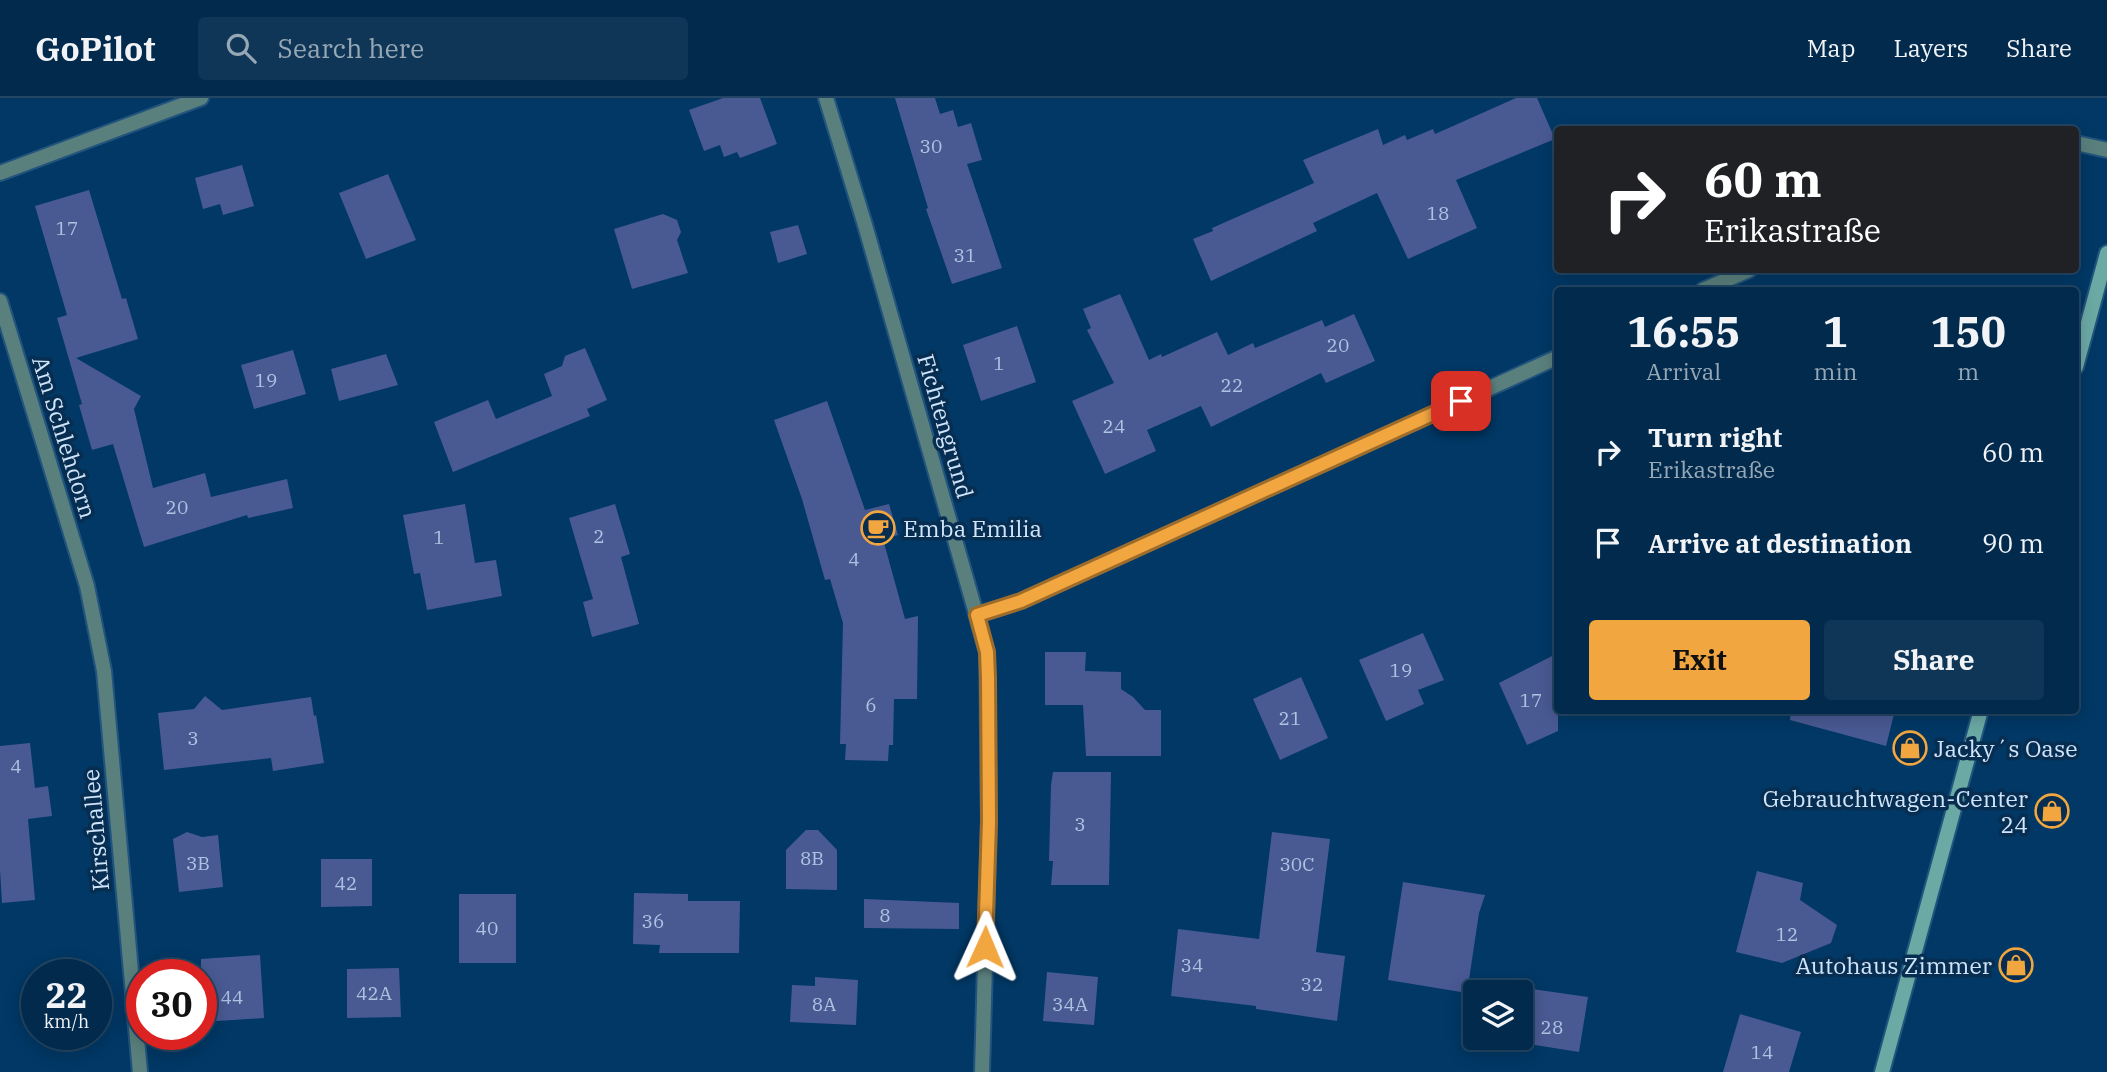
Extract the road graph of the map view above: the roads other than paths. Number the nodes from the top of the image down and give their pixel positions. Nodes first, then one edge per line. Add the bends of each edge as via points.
1 (201, 98) edge
2 (827, 98) edge
3 (2079, 144) edge
4 (2107, 150) edge
5 (0, 173) edge
6 (2107, 253) edge
7 (1742, 273) edge
8 (1710, 287) edge
9 (0, 301) edge
10 (2079, 356) edge
11 (1554, 359) edge
12 (87, 586) joint
13 (977, 615) junction
14 (1980, 714) edge
15 (140, 1072) edge
16 (982, 1072) edge
17 (1882, 1072) edge

1 - 5 street
2 - 13 street, Fichtengrund
3 - 4 street
6 - 10 main road
7 - 8 street
9 - 12 street, Am Schlehdorn
11 - 13 street via 1021,601
12 - 15 street, Kirschallee via 104,671
13 - 16 street, Fichtengrund via 987,652 989,729
14 - 17 main road

